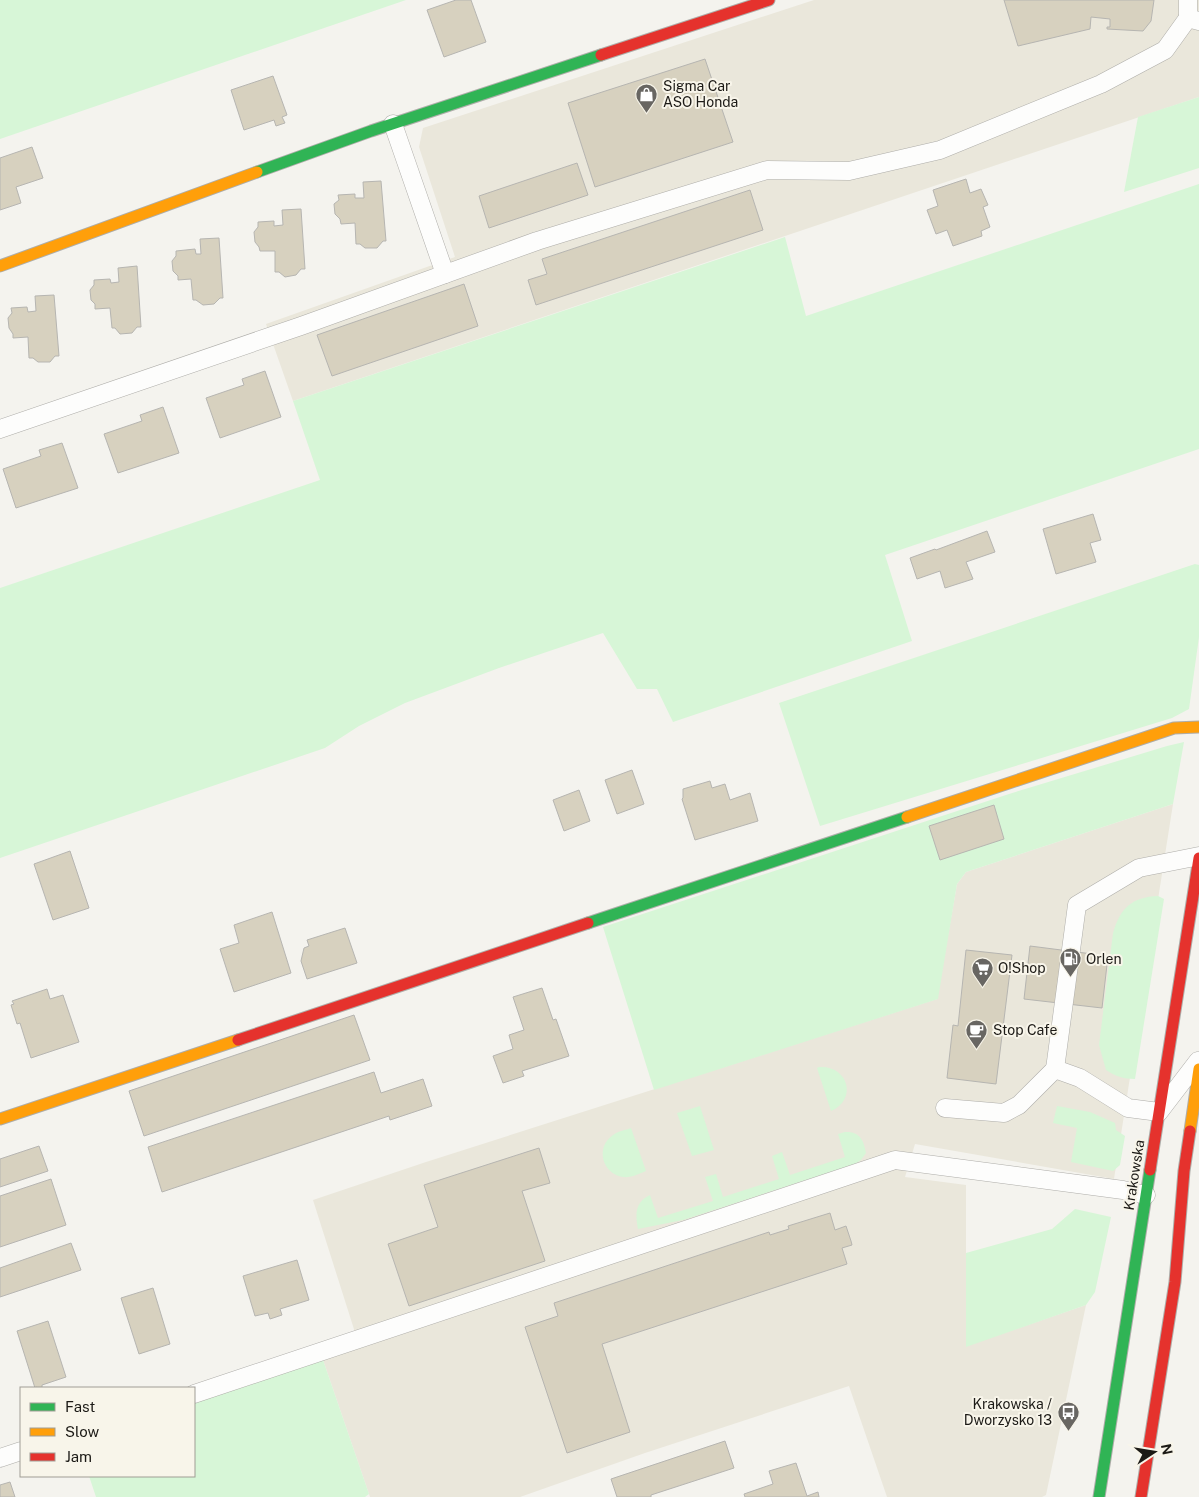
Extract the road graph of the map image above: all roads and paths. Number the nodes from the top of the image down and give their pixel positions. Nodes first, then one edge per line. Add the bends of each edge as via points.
1 (769, 0) edge
2 (1188, 0) edge
3 (1193, 19) edge
4 (393, 124) junction
5 (0, 266) edge
6 (445, 274) junction
7 (0, 429) edge
8 (1199, 726) edge
9 (1199, 857) edge
10 (1199, 1060) edge
11 (1055, 1068) junction
12 (1199, 1069) edge
13 (945, 1108) dead end
14 (1159, 1112) junction
15 (0, 1119) edge
16 (1146, 1195) junction
17 (195, 1394) edge
18 (20, 1451) edge
19 (0, 1458) edge
20 (1099, 1497) edge
21 (1141, 1497) edge

1 - 4 street
2 - 3 lane
3 - 6 lane via 1165,50 1101,84 940,150 849,171 767,170 537,241
4 - 5 street
4 - 6 lane
6 - 7 lane
8 - 15 street via 1174,728
9 - 11 lane via 1139,868 1077,905
9 - 14 street, Krakowska
10 - 14 lane
11 - 13 lane via 1018,1105 1004,1113
11 - 14 lane via 1080,1078 1128,1108
12 - 21 street via 1184,1171 1175,1282
14 - 16 street, Krakowska
16 - 17 lane via 895,1160
16 - 20 street, Krakowska
18 - 19 lane

